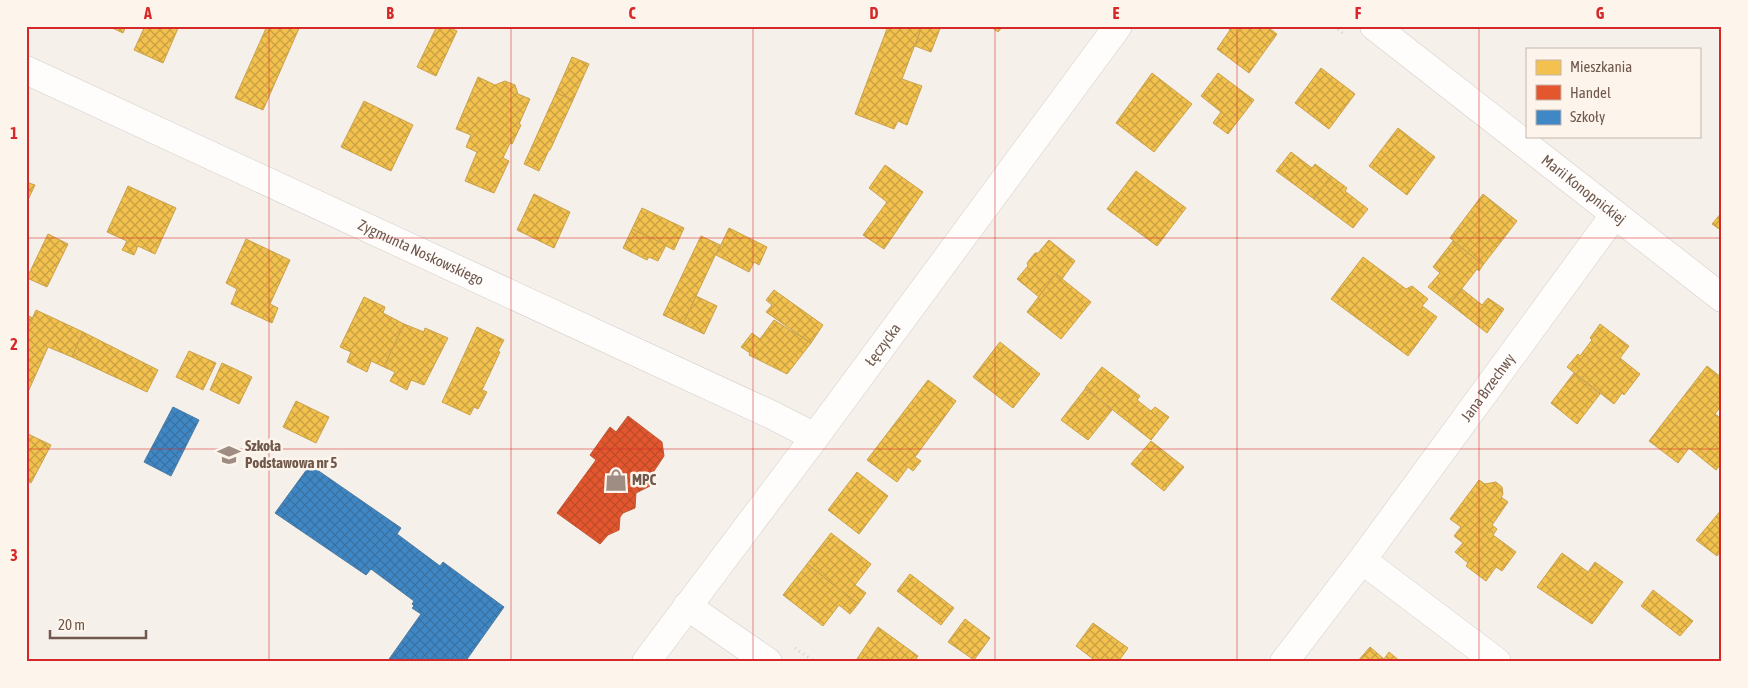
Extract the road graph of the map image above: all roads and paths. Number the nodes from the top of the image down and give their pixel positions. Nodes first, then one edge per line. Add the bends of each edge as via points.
1 (1118, 26) edge
2 (1374, 26) edge
3 (26, 70) edge
4 (1615, 214) junction
5 (1722, 298) edge
6 (815, 437) junction
7 (1362, 560) junction
8 (687, 606) junction
9 (646, 662) edge
10 (768, 662) edge
11 (1284, 662) edge
12 (1497, 662) edge

1 - 6 street, Łęczycka
2 - 4 street, Marii Konopnickiej
3 - 6 street, Zygmunta Noskowskiego
4 - 5 street, Marii Konopnickiej
4 - 7 street, Jana Brzechwy
6 - 8 street, Łęczycka
7 - 11 street, Jana Brzechwy
7 - 12 street
8 - 9 street, Łęczycka
8 - 10 street

